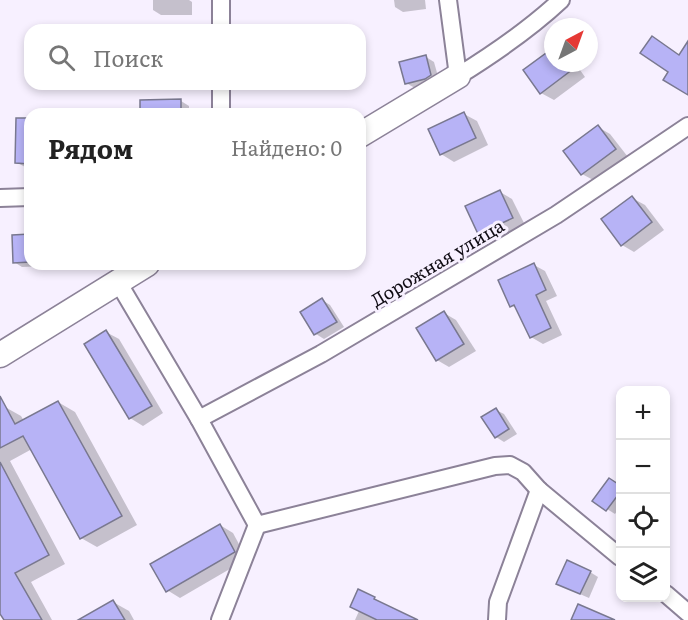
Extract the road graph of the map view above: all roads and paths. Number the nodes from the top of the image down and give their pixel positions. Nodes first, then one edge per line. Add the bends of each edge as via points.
1 (221, 0) edge
2 (448, 0) edge
3 (561, 0) edge
4 (221, 24) edge
5 (458, 76) junction
6 (221, 90) edge
7 (221, 108) edge
8 (688, 126) edge
9 (366, 131) edge
10 (24, 197) edge
11 (0, 198) edge
12 (136, 270) edge
13 (118, 282) junction
14 (0, 355) edge
15 (199, 419) junction
16 (539, 490) junction
17 (257, 525) junction
18 (616, 553) edge
19 (670, 597) edge
20 (688, 613) edge
21 (220, 620) edge
22 (497, 620) edge

1 - 4 street
2 - 5 street
3 - 5 street via 502,49
5 - 9 street
6 - 7 street
8 - 15 street, Дорожная улица via 556,215 321,354
10 - 11 street
12 - 13 street
13 - 14 street
13 - 15 street
15 - 17 street
16 - 17 street via 524,472 510,465 495,466
16 - 18 street
16 - 22 street via 498,602
17 - 21 street
19 - 20 street

